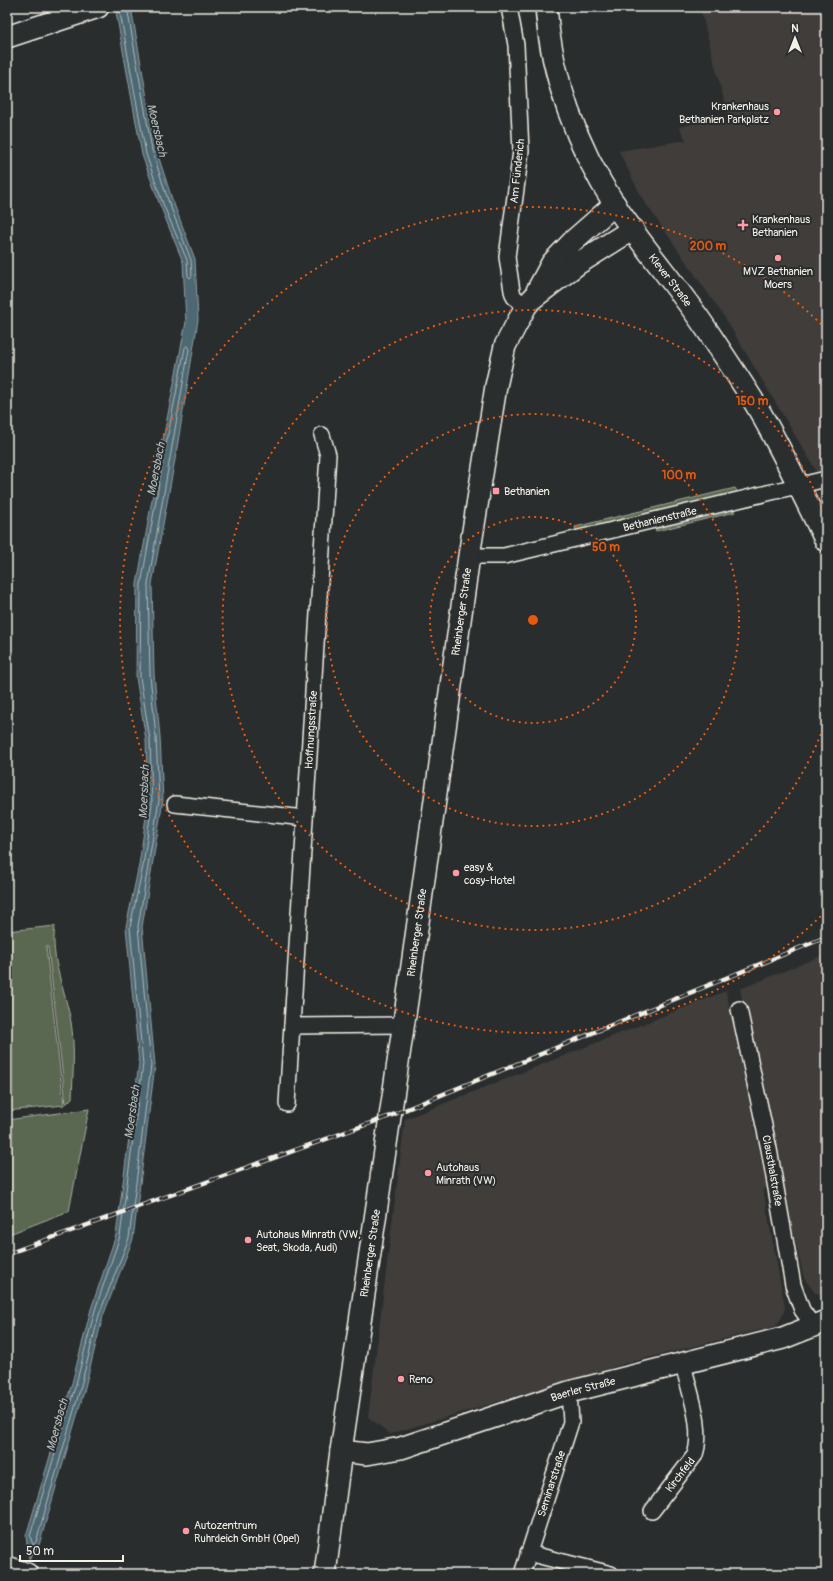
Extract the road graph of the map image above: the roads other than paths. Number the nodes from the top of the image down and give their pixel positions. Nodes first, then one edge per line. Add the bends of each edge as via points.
1 (509, 7) edge
2 (546, 7) edge
3 (90, 10) edge
4 (7, 37) edge
5 (614, 204) junction
6 (633, 229) junction
7 (529, 303) junction
8 (322, 435) dead end
9 (826, 479) edge
10 (799, 485) junction
11 (826, 541) edge
12 (469, 556) junction
13 (175, 804) dead end
14 (305, 818) junction
15 (739, 1009) dead end
16 (403, 1025) junction
17 (292, 1026) junction
18 (287, 1104) dead end
19 (820, 1324) edge
20 (683, 1364) junction
21 (569, 1392) junction
22 (341, 1452) junction
23 (652, 1511) dead end
24 (528, 1554) junction
25 (325, 1574) edge
26 (522, 1574) edge
27 (611, 1574) edge

1 - 7 street, Am Fünderich via 517,52 521,151 507,257 514,297
2 - 5 main road, Klever Straße via 566,106 585,150
3 - 4 main road
5 - 6 main road, Klever Straße
5 - 7 main road, Rheinberger Straße via 552,263
6 - 7 main road via 579,263
6 - 10 main road, Klever Straße via 708,331 756,406
7 - 12 main road, Rheinberger Straße via 505,346 496,386
8 - 14 street, Hoffnungsstraße via 328,455
9 - 10 street, Bethanienstraße
10 - 11 main road, Klever Straße
10 - 12 street, Bethanienstraße via 504,556
12 - 16 main road, Rheinberger Straße
13 - 14 street
14 - 17 street, Hoffnungsstraße
15 - 19 street, Clausthalstraße via 769,1149 793,1285 802,1310
16 - 17 street
16 - 22 main road, Rheinberger Straße
17 - 18 street, Hoffnungsstraße
19 - 20 main road, Baerler Straße via 783,1338
20 - 21 main road, Baerler Straße
20 - 23 street, Kirchfeld via 699,1432 699,1445 695,1455
21 - 22 main road, Baerler Straße via 389,1451 367,1454
21 - 24 street, Seminarstraße via 571,1422
22 - 25 main road, Rheinberger Straße
24 - 26 street, Seminarstraße
24 - 27 street

